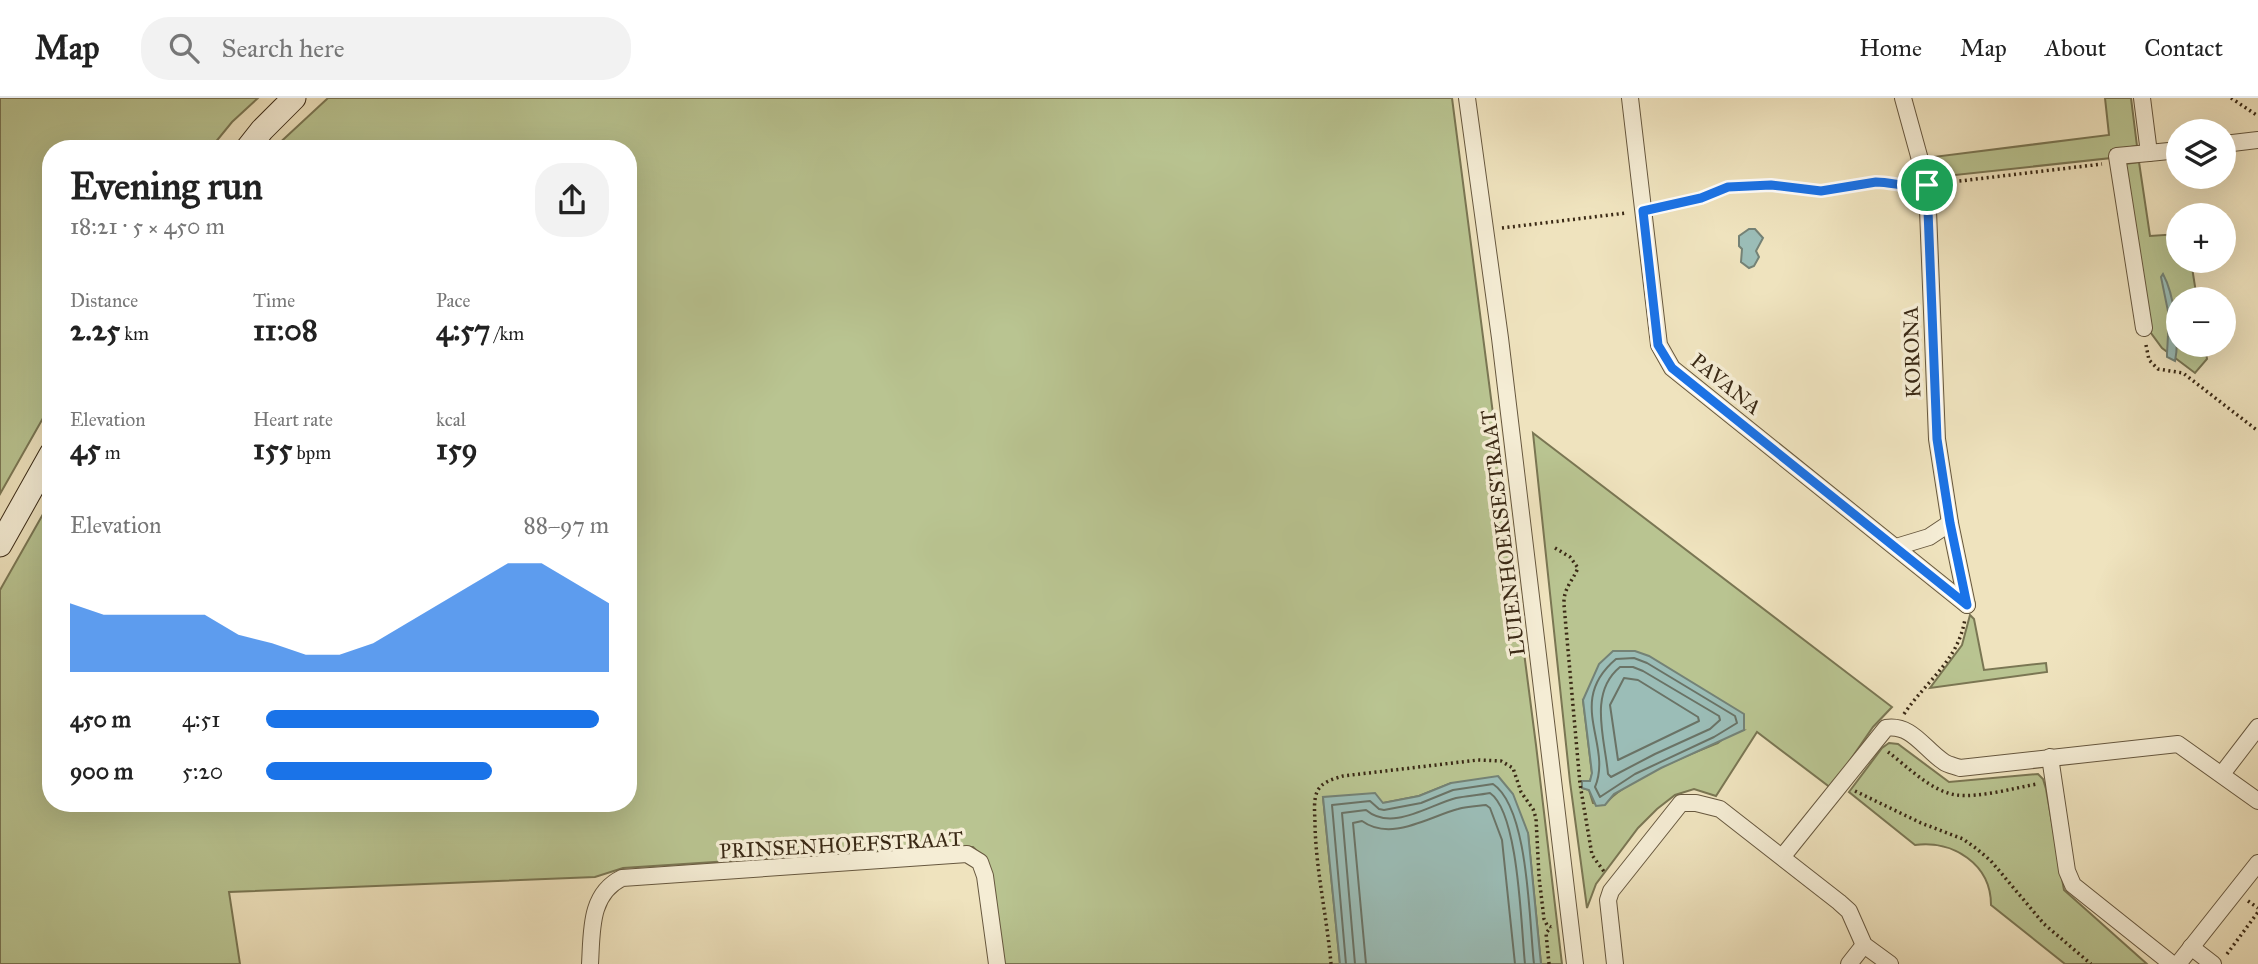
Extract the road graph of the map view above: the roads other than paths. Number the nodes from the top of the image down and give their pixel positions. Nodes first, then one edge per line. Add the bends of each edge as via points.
1 (294, 98) edge
2 (1467, 98) edge
3 (1630, 98) edge
4 (1903, 98) edge
5 (2142, 98) edge
6 (254, 140) edge
7 (2258, 140) edge
8 (2236, 143) edge
9 (2166, 151) edge
10 (2148, 153) junction
11 (2144, 328) road end
12 (42, 470) edge
13 (1950, 523) junction
14 (0, 545) edge
15 (1896, 547) junction
16 (1967, 605) joint
17 (2258, 727) edge
18 (2050, 757) junction
19 (2222, 774) junction
20 (2258, 801) edge
21 (1783, 856) junction
22 (2258, 863) edge
23 (1864, 945) junction
24 (2191, 947) junction
25 (590, 964) edge
26 (997, 964) edge
27 (1575, 964) edge
28 (1615, 964) edge
29 (1849, 964) edge
30 (1890, 964) edge
31 (2172, 964) edge
32 (2178, 964) edge
33 (2213, 964) edge

1 - 6 main road
2 - 27 street, LUIENHOEKSESTRAAT
3 - 15 street, PAVANA via 1658,345 1672,368
4 - 13 street, KORONA via 1927,185 1936,427
5 - 10 street
7 - 8 street
9 - 10 street
10 - 11 street via 2117,156
12 - 14 main road
13 - 15 street via 1930,537
13 - 16 street, KORONA
15 - 16 street, PAVANA
17 - 19 street
18 - 19 street via 2178,744
18 - 21 street via 1960,768 1945,763 1913,734 1896,727 1886,729
18 - 31 street via 2073,886
19 - 20 street
21 - 23 street via 1849,911
21 - 28 street via 1720,809 1681,803 1611,891 1608,901
22 - 24 street
23 - 29 street
23 - 30 street
24 - 32 street
24 - 33 street
25 - 26 street, PRINSENHOEFSTRAAT via 593,915 604,890 622,878 967,854 980,862 985,876

